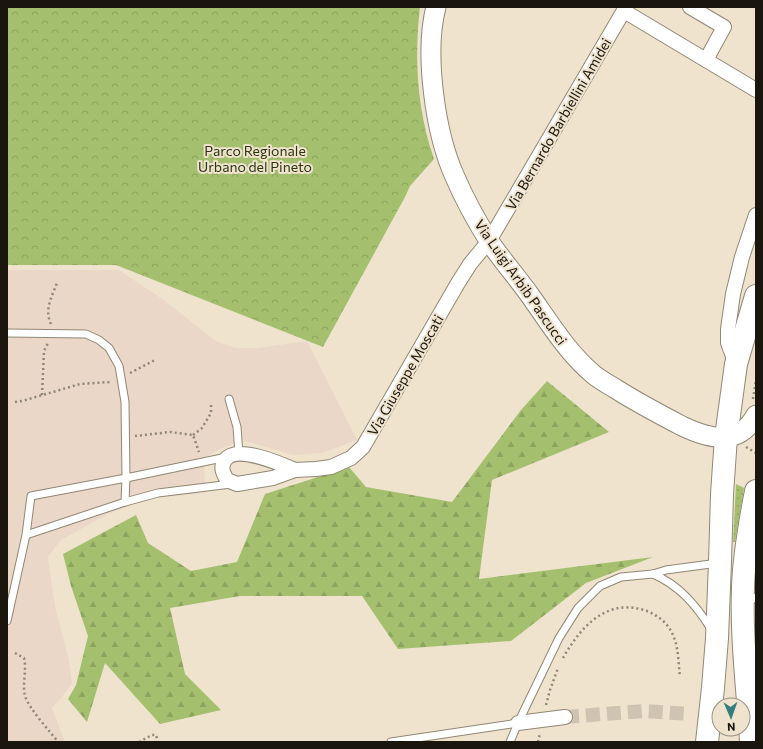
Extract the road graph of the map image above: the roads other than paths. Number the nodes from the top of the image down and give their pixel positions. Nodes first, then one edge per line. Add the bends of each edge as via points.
1 (690, 7) edge
2 (435, 9) edge
3 (625, 9) edge
4 (706, 60) junction
5 (756, 90) edge
6 (756, 215) edge
7 (489, 242) junction
8 (756, 296) edge
9 (7, 333) edge
10 (736, 364) junction
11 (229, 399) dead end
12 (754, 407) edge
13 (736, 441) junction
14 (233, 455) junction
15 (296, 470) junction
16 (126, 478) junction
17 (236, 484) junction
18 (756, 491) edge
19 (125, 502) junction
20 (26, 535) junction
21 (720, 562) junction
22 (653, 574) junction
23 (749, 602) edge
24 (7, 621) edge
25 (717, 638) junction
26 (565, 717) tunnel mouth
27 (518, 723) junction
28 (391, 742) edge
29 (510, 742) edge
30 (707, 742) edge
31 (751, 742) edge

1 - 4 street via 724,27
2 - 7 street, Via Luigi Arbib Pascucci via 432,80 439,124 454,176
3 - 4 street
3 - 7 street, Via Bernardo Barbiellini Amidei
4 - 5 street
6 - 10 street via 742,257 728,329 728,343
7 - 13 street, Via Luigi Arbib Pascucci via 572,354 595,376 644,406 691,430
7 - 15 street, Via Giuseppe Moscati via 458,283 363,447 351,458 331,467
8 - 10 main road
9 - 16 lane via 86,334 109,348 119,366 125,402
10 - 13 main road
11 - 14 lane via 237,427
12 - 13 street via 752,421 736,435
13 - 21 main road via 722,494
14 - 15 street, Via Giuseppe Moscati via 271,459
14 - 16 lane
14 - 17 street via 222,464 222,472 227,480
15 - 17 street, Via Giuseppe Moscati via 273,478
16 - 19 lane
16 - 20 lane via 31,496
17 - 19 lane via 158,493
18 - 23 main road via 747,571
19 - 20 lane
20 - 24 lane
21 - 22 lane
21 - 25 main road
22 - 25 lane via 670,582 692,601
22 - 27 lane via 616,578 600,586 582,604 559,638
23 - 31 main road
25 - 30 main road
26 - 27 street
27 - 28 lane
27 - 29 lane

